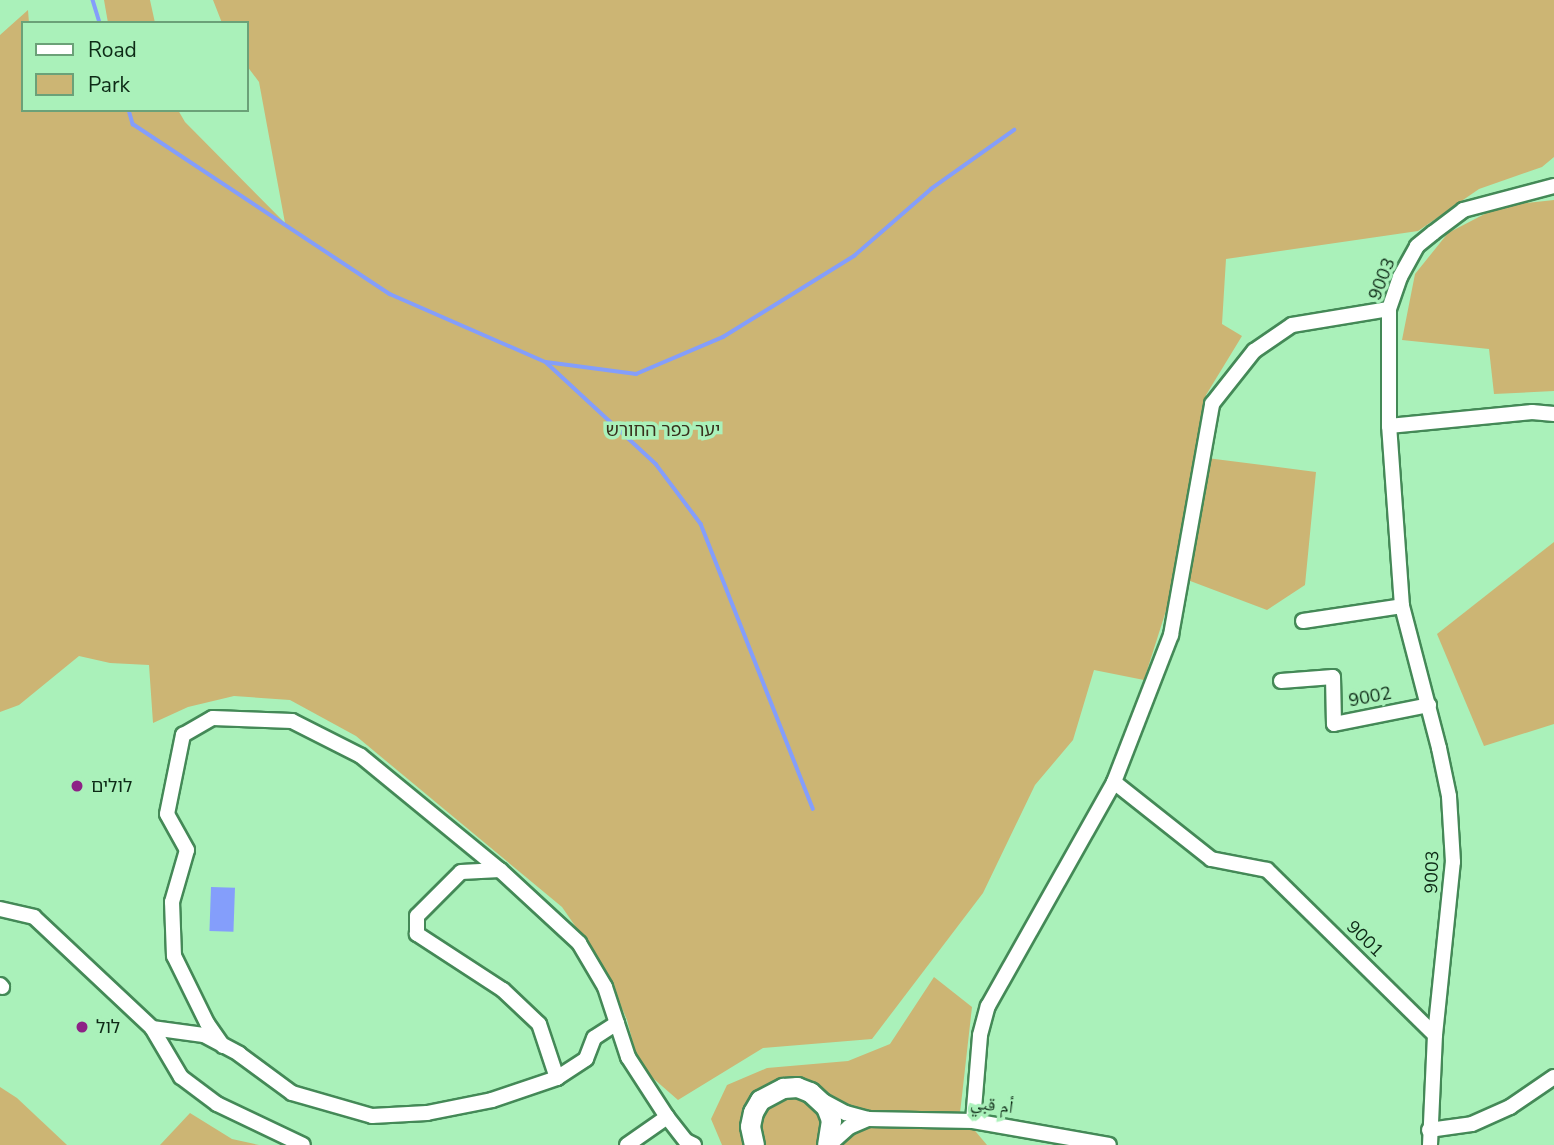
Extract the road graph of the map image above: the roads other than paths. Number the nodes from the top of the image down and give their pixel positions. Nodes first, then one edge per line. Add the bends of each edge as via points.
1 (1554, 186) edge
2 (1389, 309) junction
3 (1554, 415) edge
4 (1389, 426) junction
5 (1402, 606) junction
6 (1303, 621) dead end
7 (1281, 681) dead end
8 (1429, 705) junction
9 (1114, 782) junction
10 (500, 870) junction
11 (0, 909) edge
12 (617, 1023) junction
13 (152, 1028) junction
14 (1435, 1035) junction
15 (223, 1046) junction
16 (1554, 1077) edge
17 (557, 1078) junction
18 (816, 1096) junction
19 (667, 1117) junction
20 (868, 1119) junction
21 (973, 1121) junction
22 (1429, 1129) junction
23 (303, 1145) edge
24 (627, 1145) edge
25 (694, 1145) edge
26 (754, 1145) edge
27 (828, 1145) edge
28 (1109, 1145) edge
29 (1430, 1145) edge

1 - 2 street, 9003 via 1463,210 1417,246
2 - 4 street, 9003
2 - 9 street via 1293,325 1254,351 1212,404 1171,635
3 - 4 street via 1532,412
4 - 5 street, 9003
5 - 6 street
5 - 8 street, 9003
7 - 8 street, 9002 via 1333,677 1334,724
8 - 14 street, 9003 via 1449,796 1453,862
9 - 14 street, 9001 via 1211,859 1267,870
9 - 21 street via 988,1006 980,1035
10 - 12 street via 579,943 605,987
10 - 15 street via 361,756 292,720 213,718 183,735 167,814 187,850 172,902 174,956
10 - 17 street via 461,872 417,916 417,934 503,990 538,1024
11 - 13 street via 34,917
12 - 17 street via 594,1038 586,1059
12 - 19 street via 628,1057
13 - 15 street via 204,1035
13 - 23 street via 181,1077 217,1104
14 - 22 street, 9003
15 - 17 street via 292,1093 372,1116 427,1113 492,1100
16 - 22 street via 1510,1107 1472,1124
18 - 20 street, أم قبي via 830,1107
18 - 26 street via 797,1087 769,1093 753,1112
18 - 27 street via 831,1120
19 - 24 street
19 - 25 street
20 - 21 street, أم قبي
20 - 27 street
21 - 28 street, أم قبي
22 - 29 street, 9003

